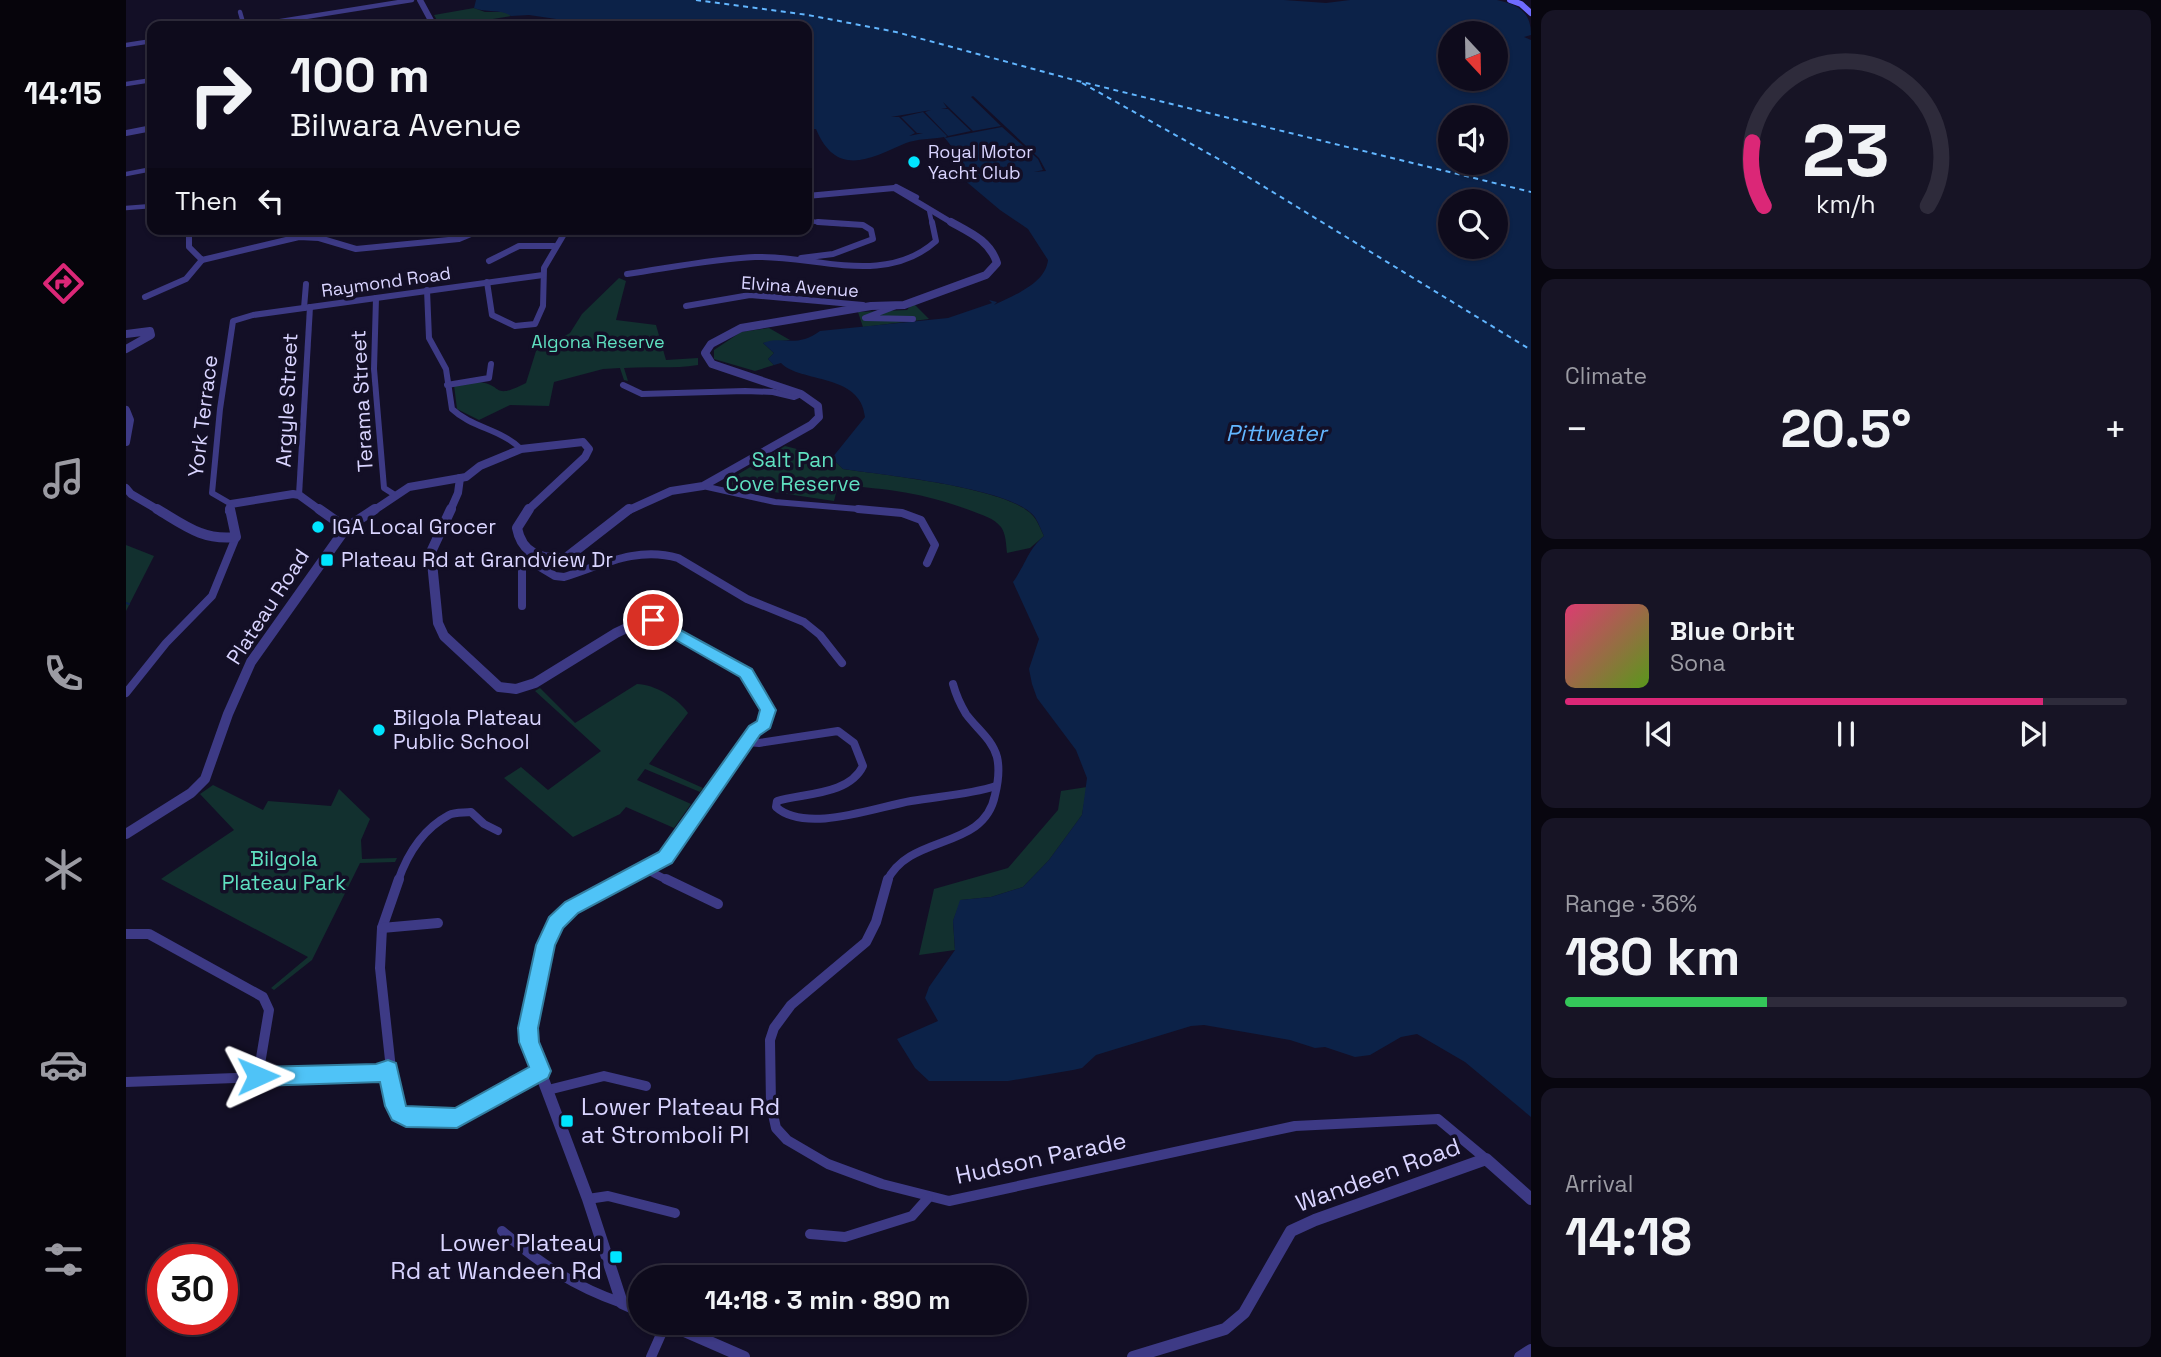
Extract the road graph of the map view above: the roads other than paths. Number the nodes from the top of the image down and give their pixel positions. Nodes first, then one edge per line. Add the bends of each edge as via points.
1 (412, 0) edge
2 (1510, 0) edge
3 (422, 1) edge
4 (374, 8) junction
5 (1530, 11) edge
6 (240, 12) dead end
7 (244, 21) edge
8 (282, 21) edge
9 (432, 21) edge
10 (147, 42) edge
11 (126, 45) edge
12 (147, 81) edge
13 (126, 84) edge
14 (147, 129) edge
15 (126, 133) edge
16 (147, 170) edge
17 (126, 174) edge
18 (896, 186) dead end
19 (914, 194) dead end
20 (812, 196) edge
21 (147, 206) edge
22 (127, 208) edge
23 (929, 210) junction
24 (126, 217) edge
25 (812, 221) edge
26 (189, 235) edge
27 (469, 235) edge
28 (562, 235) edge
29 (554, 246) junction
30 (794, 259) junction
31 (202, 260) junction
32 (489, 261) dead end
33 (628, 274) dead end
34 (543, 275) junction
35 (487, 282) junction
36 (306, 284) dead end
37 (427, 290) junction
38 (145, 298) dead end
39 (376, 298) junction
40 (686, 306) dead end
41 (871, 306) junction
42 (896, 306) junction
43 (307, 308) junction
44 (913, 319) dead end
45 (233, 321) joint
46 (126, 334) edge
47 (126, 349) edge
48 (491, 364) dead end
49 (447, 385) junction
50 (623, 385) dead end
51 (801, 394) junction
52 (126, 410) edge
53 (126, 442) edge
54 (521, 449) junction
55 (460, 478) junction
56 (703, 486) junction
57 (126, 488) edge
58 (299, 495) junction
59 (395, 495) junction
60 (231, 504) junction
61 (346, 527) junction
62 (236, 537) junction
63 (532, 553) junction
64 (549, 558) junction
65 (927, 563) dead end
66 (522, 606) dead end
67 (842, 663) dead end
68 (953, 684) dead end
69 (126, 692) edge
70 (747, 742) junction
71 (996, 786) junction
72 (498, 831) dead end
73 (126, 834) edge
74 (645, 869) junction
75 (718, 904) dead end
76 (438, 923) dead end
77 (382, 928) junction
78 (126, 934) edge
79 (388, 1070) junction
80 (541, 1071) junction
81 (258, 1076) junction
82 (126, 1082) edge
83 (646, 1086) dead end
84 (548, 1090) junction
85 (1486, 1159) junction
86 (928, 1198) junction
87 (587, 1199) junction
88 (1531, 1199) edge
89 (675, 1213) dead end
90 (502, 1231) dead end
91 (810, 1234) dead end
92 (622, 1303) junction
93 (628, 1306) edge
94 (661, 1335) edge
95 (694, 1335) edge
96 (1531, 1350) edge
97 (651, 1357) edge
98 (744, 1357) edge
99 (1133, 1357) edge
100 (1520, 1357) edge

1 - 4 street
2 - 5 main road
3 - 4 street
3 - 9 street
4 - 8 street
6 - 7 street
10 - 11 street
12 - 13 street
14 - 15 street
16 - 17 street
18 - 19 street
20 - 23 street via 894,188
21 - 22 street
22 - 24 street
23 - 30 street via 936,241 927,252 914,257 863,265
23 - 42 street via 984,240 997,264 986,275
25 - 30 street via 863,225 871,230 873,239 833,254
26 - 31 street via 189,247
27 - 31 street via 356,249 299,237
28 - 29 street
29 - 32 street via 519,246
29 - 34 street
30 - 33 street via 772,257
31 - 38 street via 188,279
34 - 35 street, Raymond Road
34 - 35 street via 541,317 528,326 515,326 492,315
35 - 37 street, Raymond Road
36 - 43 street, Argyle Street
37 - 39 street, Raymond Road
37 - 49 street via 429,338 446,369
39 - 43 street, Raymond Road
39 - 59 street, Terama Street via 374,369 384,488
40 - 41 street, Elvina Avenue via 750,295
41 - 42 street
41 - 51 street via 741,328 711,344 705,353 712,364
42 - 44 street via 865,318
43 - 45 street, Raymond Road
43 - 58 street, Argyle Street
45 - 60 street, York Terrace via 212,493
46 - 47 street via 142,330 151,335
48 - 49 street via 489,378
49 - 54 street via 458,416 497,429
50 - 51 street via 642,394
51 - 56 street via 818,406 819,417 811,425
52 - 53 street via 130,420
54 - 55 street
54 - 63 street via 583,442 589,449 520,520 517,528 522,545
55 - 59 street, Plateau Road via 423,483
55 - 70 street via 458,493 431,552 438,623 443,636 487,678 507,690 523,688 626,627 653,620 746,673 768,710 764,724
56 - 64 street via 649,498 612,520 574,553
56 - 65 street via 727,494 918,518 935,545
57 - 62 street via 202,535
58 - 60 street
58 - 61 street
59 - 61 street, Plateau Road
60 - 62 street
61 - 73 street, Plateau Road via 251,662 205,779
62 - 69 street via 212,596
63 - 64 street
63 - 66 street via 522,568
64 - 67 street via 540,567 564,577 635,555 670,556 749,600 811,627
68 - 71 street, Hudson Parade via 956,700 996,747
70 - 71 street via 838,731 846,733 856,747 864,761 855,779 836,788 776,801 782,814 790,816 830,816 968,796
70 - 74 street via 665,857
71 - 86 street, Hudson Parade via 992,808 973,829 900,860 885,883 878,922 869,939 787,1011 774,1027 769,1046 776,1127 790,1144 815,1158
72 - 77 street via 471,812 450,814 435,825 405,860
74 - 75 street
74 - 80 street via 571,907 556,922 545,945 528,1028
76 - 77 street
77 - 79 street via 380,968
78 - 81 street via 149,934 263,997 269,1010
79 - 80 street via 399,1113 457,1118
79 - 81 street
80 - 84 street
81 - 82 street
83 - 84 street via 604,1076
84 - 87 street
85 - 86 street, Hudson Parade via 1438,1119 1295,1126 948,1201
85 - 88 street, Hudson Parade
85 - 99 street, Wandeen Road via 1291,1231 1244,1314 1225,1329
86 - 91 street via 912,1216 856,1234
87 - 89 street via 608,1196
87 - 92 street
90 - 92 street via 560,1278
92 - 93 street
94 - 97 street
95 - 98 street
96 - 100 street

